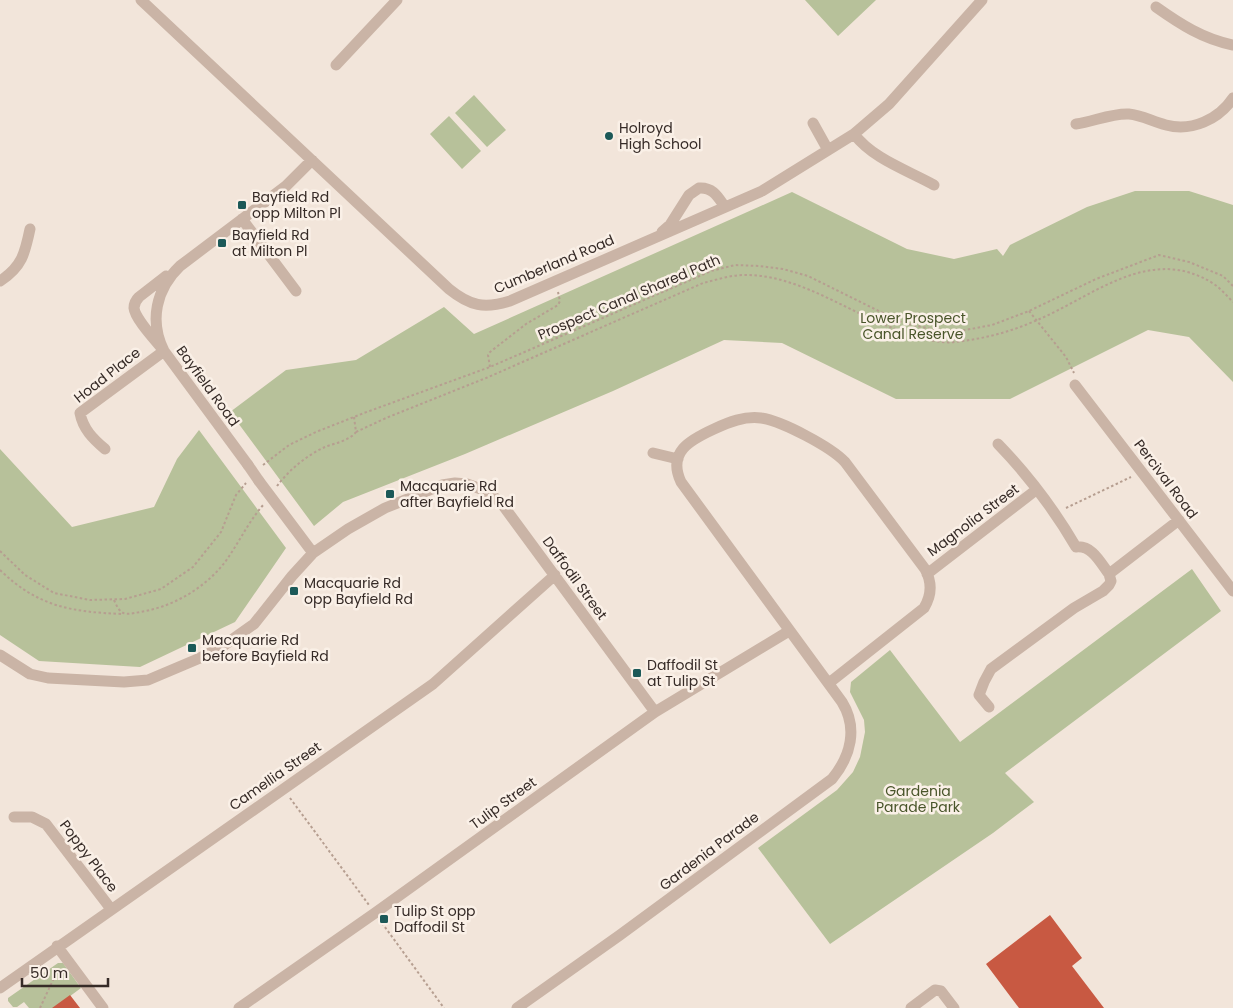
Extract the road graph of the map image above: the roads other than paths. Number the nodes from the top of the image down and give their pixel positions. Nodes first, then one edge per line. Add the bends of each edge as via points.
1 (143, 0) edge
2 (397, 0) edge
3 (982, 0) edge
4 (1156, 7) dead end
5 (1233, 45) edge
6 (336, 65) dead end
7 (1233, 98) edge
8 (813, 123) dead end
9 (1076, 124) dead end
10 (854, 134) junction
11 (828, 150) junction
12 (312, 160) junction
13 (934, 185) dead end
14 (725, 207) junction
15 (242, 219) junction
16 (30, 229) dead end
17 (655, 237) junction
18 (180, 266) junction
19 (0, 280) edge
20 (296, 291) dead end
21 (164, 351) junction
22 (1075, 384) road end
23 (998, 444) dead end
24 (105, 449) dead end
25 (653, 453) dead end
26 (678, 459) junction
27 (1036, 490) junction
28 (1179, 520) junction
29 (313, 553) junction
30 (928, 574) junction
31 (1109, 574) junction
32 (555, 575) junction
33 (1233, 592) edge
34 (789, 631) junction
35 (0, 655) edge
36 (829, 684) junction
37 (989, 707) dead end
38 (655, 712) junction
39 (14, 817) dead end
40 (111, 909) junction
41 (57, 946) junction
42 (0, 988) edge
43 (103, 1008) edge
44 (239, 1008) edge
45 (517, 1008) edge
46 (911, 1008) edge
47 (954, 1008) edge

1 - 12 street, Cumberland Road
2 - 6 street
3 - 10 street, Cumberland Road via 888,104
4 - 5 street via 1192,31
7 - 9 street via 1214,117 1192,126 1169,126 1123,114
8 - 11 street
10 - 11 street, Cumberland Road
10 - 13 street via 873,153
11 - 14 street, Cumberland Road via 768,188
12 - 15 street, Bayfield Road via 290,182
12 - 17 street, Cumberland Road via 449,288 465,301 482,305 499,304
14 - 17 street, Cumberland Road
14 - 17 street via 716,194 699,188 689,195 670,225
15 - 18 street, Bayfield Road
15 - 20 street
16 - 19 street via 19,265
18 - 21 street, Bayfield Road via 167,281 156,306 159,343
18 - 21 street via 135,303 136,314
21 - 24 street, Hoad Place via 80,413 83,425
21 - 29 street, Bayfield Road, bridge
22 - 28 street, Percival Road
23 - 27 street, Magnolia Street
25 - 26 street
26 - 30 street via 692,439 731,422 758,418 780,423 839,455
26 - 34 street, Gardenia Parade via 681,482
27 - 30 street, Magnolia Street
27 - 31 street, Magnolia Street via 1076,547 1086,546
28 - 31 street
28 - 33 street, Percival Road
29 - 32 street, Daffodil Street via 385,508 442,485 467,484 497,499
29 - 35 street via 254,624 223,646 148,680 48,678 30,674
30 - 36 street via 930,596 920,613
31 - 37 street via 1111,580 1103,592 1074,608 991,669 980,696
32 - 38 street, Daffodil Street
32 - 40 street, Camellia Street via 433,684
34 - 36 street, Gardenia Parade
34 - 38 street, Tulip Street
36 - 45 street, Gardenia Parade via 846,708 851,722 847,755 832,779
38 - 44 street, Tulip Street
39 - 40 street, Poppy Place via 32,817 46,824
40 - 41 street, Camellia Street
41 - 42 street, Camellia Street
41 - 43 street
46 - 47 street via 935,990 942,991

